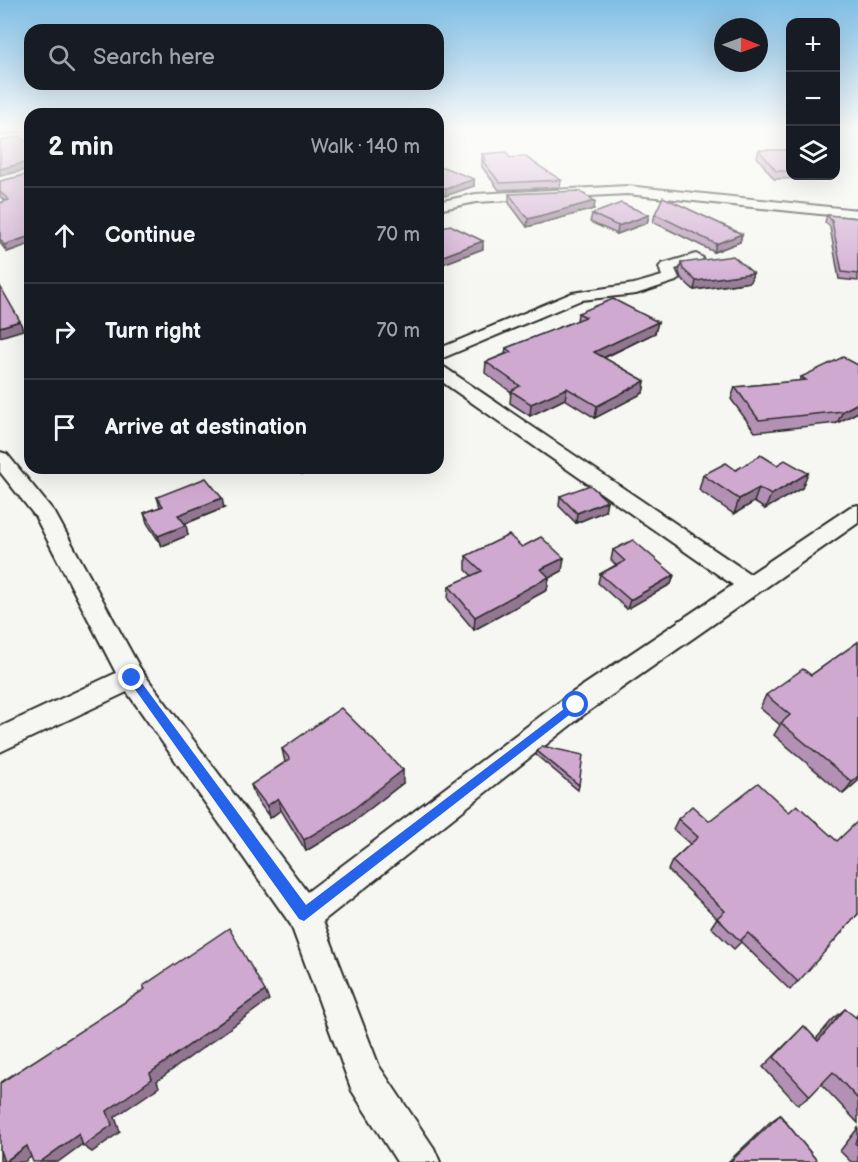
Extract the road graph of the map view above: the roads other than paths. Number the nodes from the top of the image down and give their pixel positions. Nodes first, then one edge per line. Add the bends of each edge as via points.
1 (444, 205) edge
2 (858, 214) edge
3 (696, 258) edge
4 (444, 353) edge
5 (444, 375) edge
6 (0, 458) edge
7 (858, 512) edge
8 (751, 586) junction
9 (132, 678) junction
10 (0, 740) edge
11 (304, 915) junction
12 (420, 1162) edge

1 - 2 street via 476,198 627,190
3 - 4 street via 668,267 671,278 636,289 578,296
5 - 8 street
6 - 9 street via 44,513
7 - 8 street
8 - 11 street via 576,705
9 - 10 street
9 - 11 street
11 - 12 street via 365,1078

